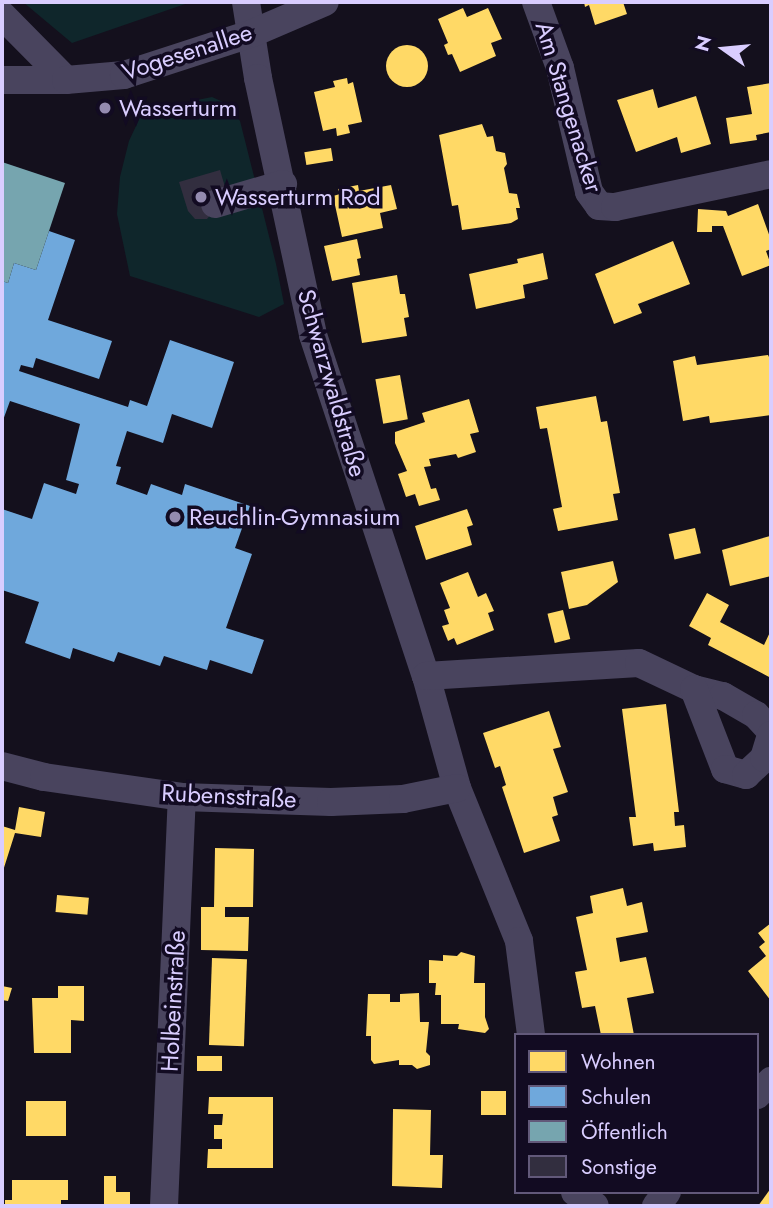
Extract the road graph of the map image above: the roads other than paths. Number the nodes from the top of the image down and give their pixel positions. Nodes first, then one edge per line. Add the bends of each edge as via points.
1 (246, 2) edge
2 (326, 2) edge
3 (536, 2) edge
4 (2, 15) edge
5 (253, 33) junction
6 (2, 80) edge
7 (66, 80) junction
8 (771, 174) edge
9 (282, 184) junction
10 (215, 204) dead end
11 (426, 676) junction
12 (694, 689) junction
13 (771, 733) edge
14 (2, 766) edge
15 (457, 788) junction
16 (182, 797) junction
17 (531, 1033) edge
18 (578, 1194) edge
19 (164, 1206) edge
20 (595, 1206) edge

1 - 5 street, Schwarzwaldstraße
2 - 5 street, Vogesenallee
3 - 8 street, Am Stangenacker via 559,68 589,192 599,206 615,207
4 - 7 street
5 - 7 street, Vogesenallee via 124,75
5 - 9 street, Schwarzwaldstraße via 258,78
6 - 7 street, Vogesenallee
9 - 10 street
9 - 11 street, Schwarzwaldstraße via 313,335
11 - 12 street via 639,663
11 - 15 street, Schwarzwaldstraße
12 - 13 street via 723,696 756,715
12 - 13 street via 725,769 746,775 764,758
14 - 16 street, Rubensstraße via 44,777
15 - 16 street, Rubensstraße via 403,799 343,802
15 - 17 street, Schwarzwaldstraße via 519,941
16 - 19 street, Holbeinstraße
18 - 20 street

